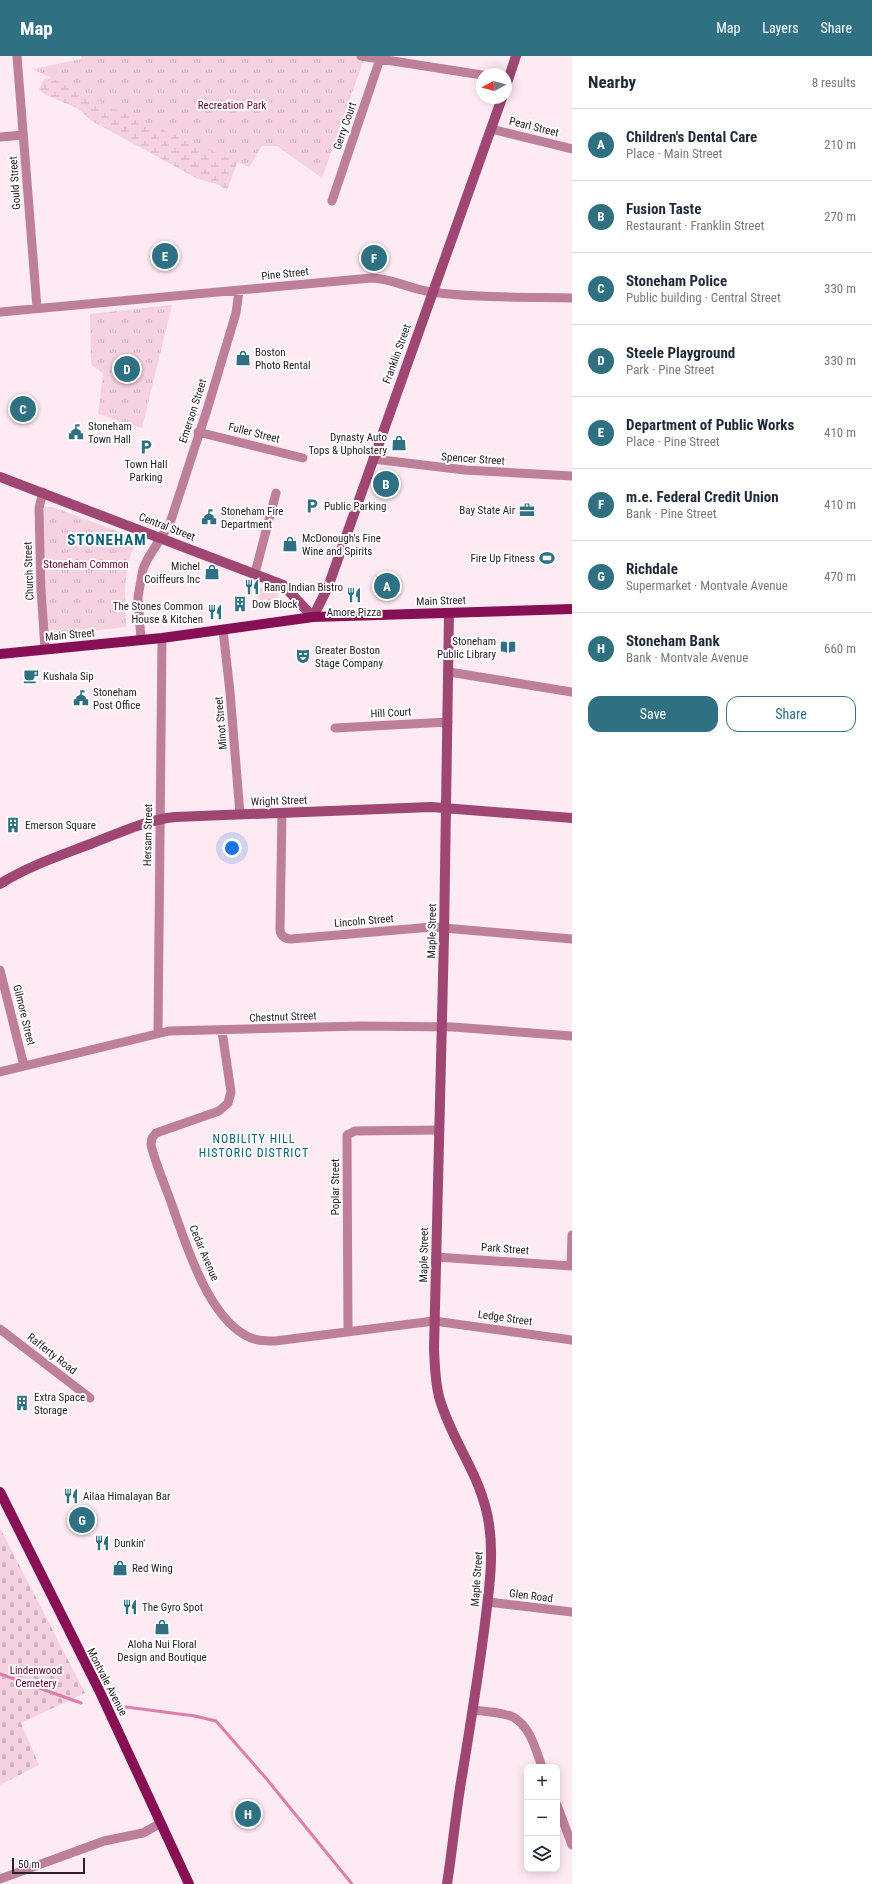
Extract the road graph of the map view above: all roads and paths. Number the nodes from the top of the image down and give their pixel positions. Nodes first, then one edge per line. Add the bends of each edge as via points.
1 (17, 56) edge
2 (361, 56) edge
3 (516, 56) edge
4 (380, 59) junction
5 (512, 68) edge
6 (476, 74) edge
7 (500, 104) edge
8 (491, 129) junction
9 (24, 135) junction
10 (0, 137) edge
11 (572, 149) edge
12 (332, 201) dead end
13 (239, 291) junction
14 (433, 292) junction
15 (572, 298) edge
16 (36, 308) junction
17 (0, 312) edge
18 (198, 432) junction
19 (303, 458) dead end
20 (373, 459) junction
21 (572, 476) edge
22 (0, 477) edge
23 (43, 492) junction
24 (276, 493) dead end
25 (161, 537) junction
26 (255, 574) junction
27 (572, 609) edge
28 (449, 613) junction
29 (313, 617) junction
30 (223, 630) junction
31 (162, 638) junction
32 (141, 640) junction
33 (45, 649) junction
34 (0, 654) edge
35 (449, 672) junction
36 (572, 692) edge
37 (448, 722) junction
38 (335, 728) dead end
39 (446, 807) junction
40 (282, 813) junction
41 (240, 814) junction
42 (572, 818) edge
43 (160, 819) junction
44 (0, 884) edge
45 (444, 928) junction
46 (572, 939) edge
47 (0, 970) edge
48 (442, 1027) junction
49 (222, 1031) junction
50 (158, 1032) junction
51 (572, 1036) edge
52 (24, 1066) junction
53 (0, 1072) edge
54 (439, 1130) junction
55 (572, 1235) edge
56 (436, 1257) junction
57 (572, 1266) edge
58 (434, 1321) junction
59 (0, 1329) edge
60 (348, 1332) junction
61 (572, 1340) edge
62 (90, 1398) dead end
63 (0, 1492) edge
64 (488, 1602) junction
65 (572, 1612) edge
66 (474, 1710) junction
67 (541, 1764) edge
68 (560, 1813) edge
69 (161, 1823) junction
70 (572, 1845) edge
71 (0, 1879) edge
72 (189, 1884) edge
73 (447, 1884) edge

1 - 9 street, Gould Street
2 - 4 street
3 - 5 street
4 - 6 street
4 - 12 street, Gerry Court
7 - 8 street, Franklin Street
8 - 11 street, Pearl Street
8 - 14 street, Franklin Street
9 - 10 street
9 - 16 street, Gould Street
13 - 14 street, Pine Street via 371,278
13 - 16 street, Pine Street
13 - 18 street, Emerson Street via 236,313
14 - 15 street, Pine Street
14 - 20 street, Franklin Street
16 - 17 street, Pine Street
18 - 19 street, Fuller Street
18 - 25 street, Emerson Street via 170,523
20 - 21 street, Spencer Street via 465,470
20 - 29 street, Franklin Street via 328,587
22 - 23 street, Central Street
23 - 25 street, Central Street
23 - 33 street, Church Street via 39,508
24 - 26 street
25 - 26 street, Central Street
25 - 32 street, Emerson Street via 147,560 139,587
26 - 29 street, Central Street via 286,587
27 - 28 main road, Main Street
28 - 29 main road, Main Street
28 - 35 street, Maple Street
29 - 30 main road, Main Street
30 - 31 main road, Main Street
30 - 41 street, Minot Street
31 - 32 main road, Main Street
31 - 43 street, Hersam Street
32 - 33 main road, Main Street
33 - 34 main road, Main Street
35 - 36 street
35 - 37 street, Maple Street
37 - 38 street, Hill Court
37 - 39 street, Maple Street
39 - 40 street, Wright Street
39 - 42 street, Wright Street
39 - 45 street, Maple Street
40 - 41 street, Wright Street
40 - 45 street, Lincoln Street via 280,929 284,937 291,939
41 - 43 street, Wright Street
43 - 44 street, Wright Street via 60,856
43 - 50 street, Hersam Street
45 - 46 street, Lincoln Street
45 - 48 street, Maple Street
47 - 52 street, Gilmore Street
48 - 49 street, Chestnut Street via 361,1026
48 - 51 street, Chestnut Street
48 - 54 street, Maple Street
49 - 50 street, Chestnut Street
49 - 60 street, Cedar Avenue via 231,1092 228,1103 219,1111 156,1133 150,1142 195,1267 207,1291 221,1310 237,1329 249,1337 275,1341
50 - 52 street, Chestnut Street
52 - 53 street, Chestnut Street
54 - 56 street, Maple Street
54 - 60 street, Poplar Street via 355,1131 347,1135
55 - 57 street
56 - 57 street, Park Street
56 - 58 street, Maple Street
58 - 60 street, Cedar Avenue
58 - 61 street, Ledge Street
58 - 64 street, Maple Street via 434,1360 439,1396 447,1419 474,1472 488,1516 492,1559
59 - 62 street, Rafferty Road
63 - 69 main road, Montvale Avenue via 99,1690
64 - 65 street, Glen Road
64 - 66 street, Maple Street
66 - 67 street via 513,1717 526,1728
66 - 73 street, Maple Street via 462,1771
68 - 70 street
69 - 71 street via 143,1833 104,1841
69 - 72 main road, Montvale Avenue

